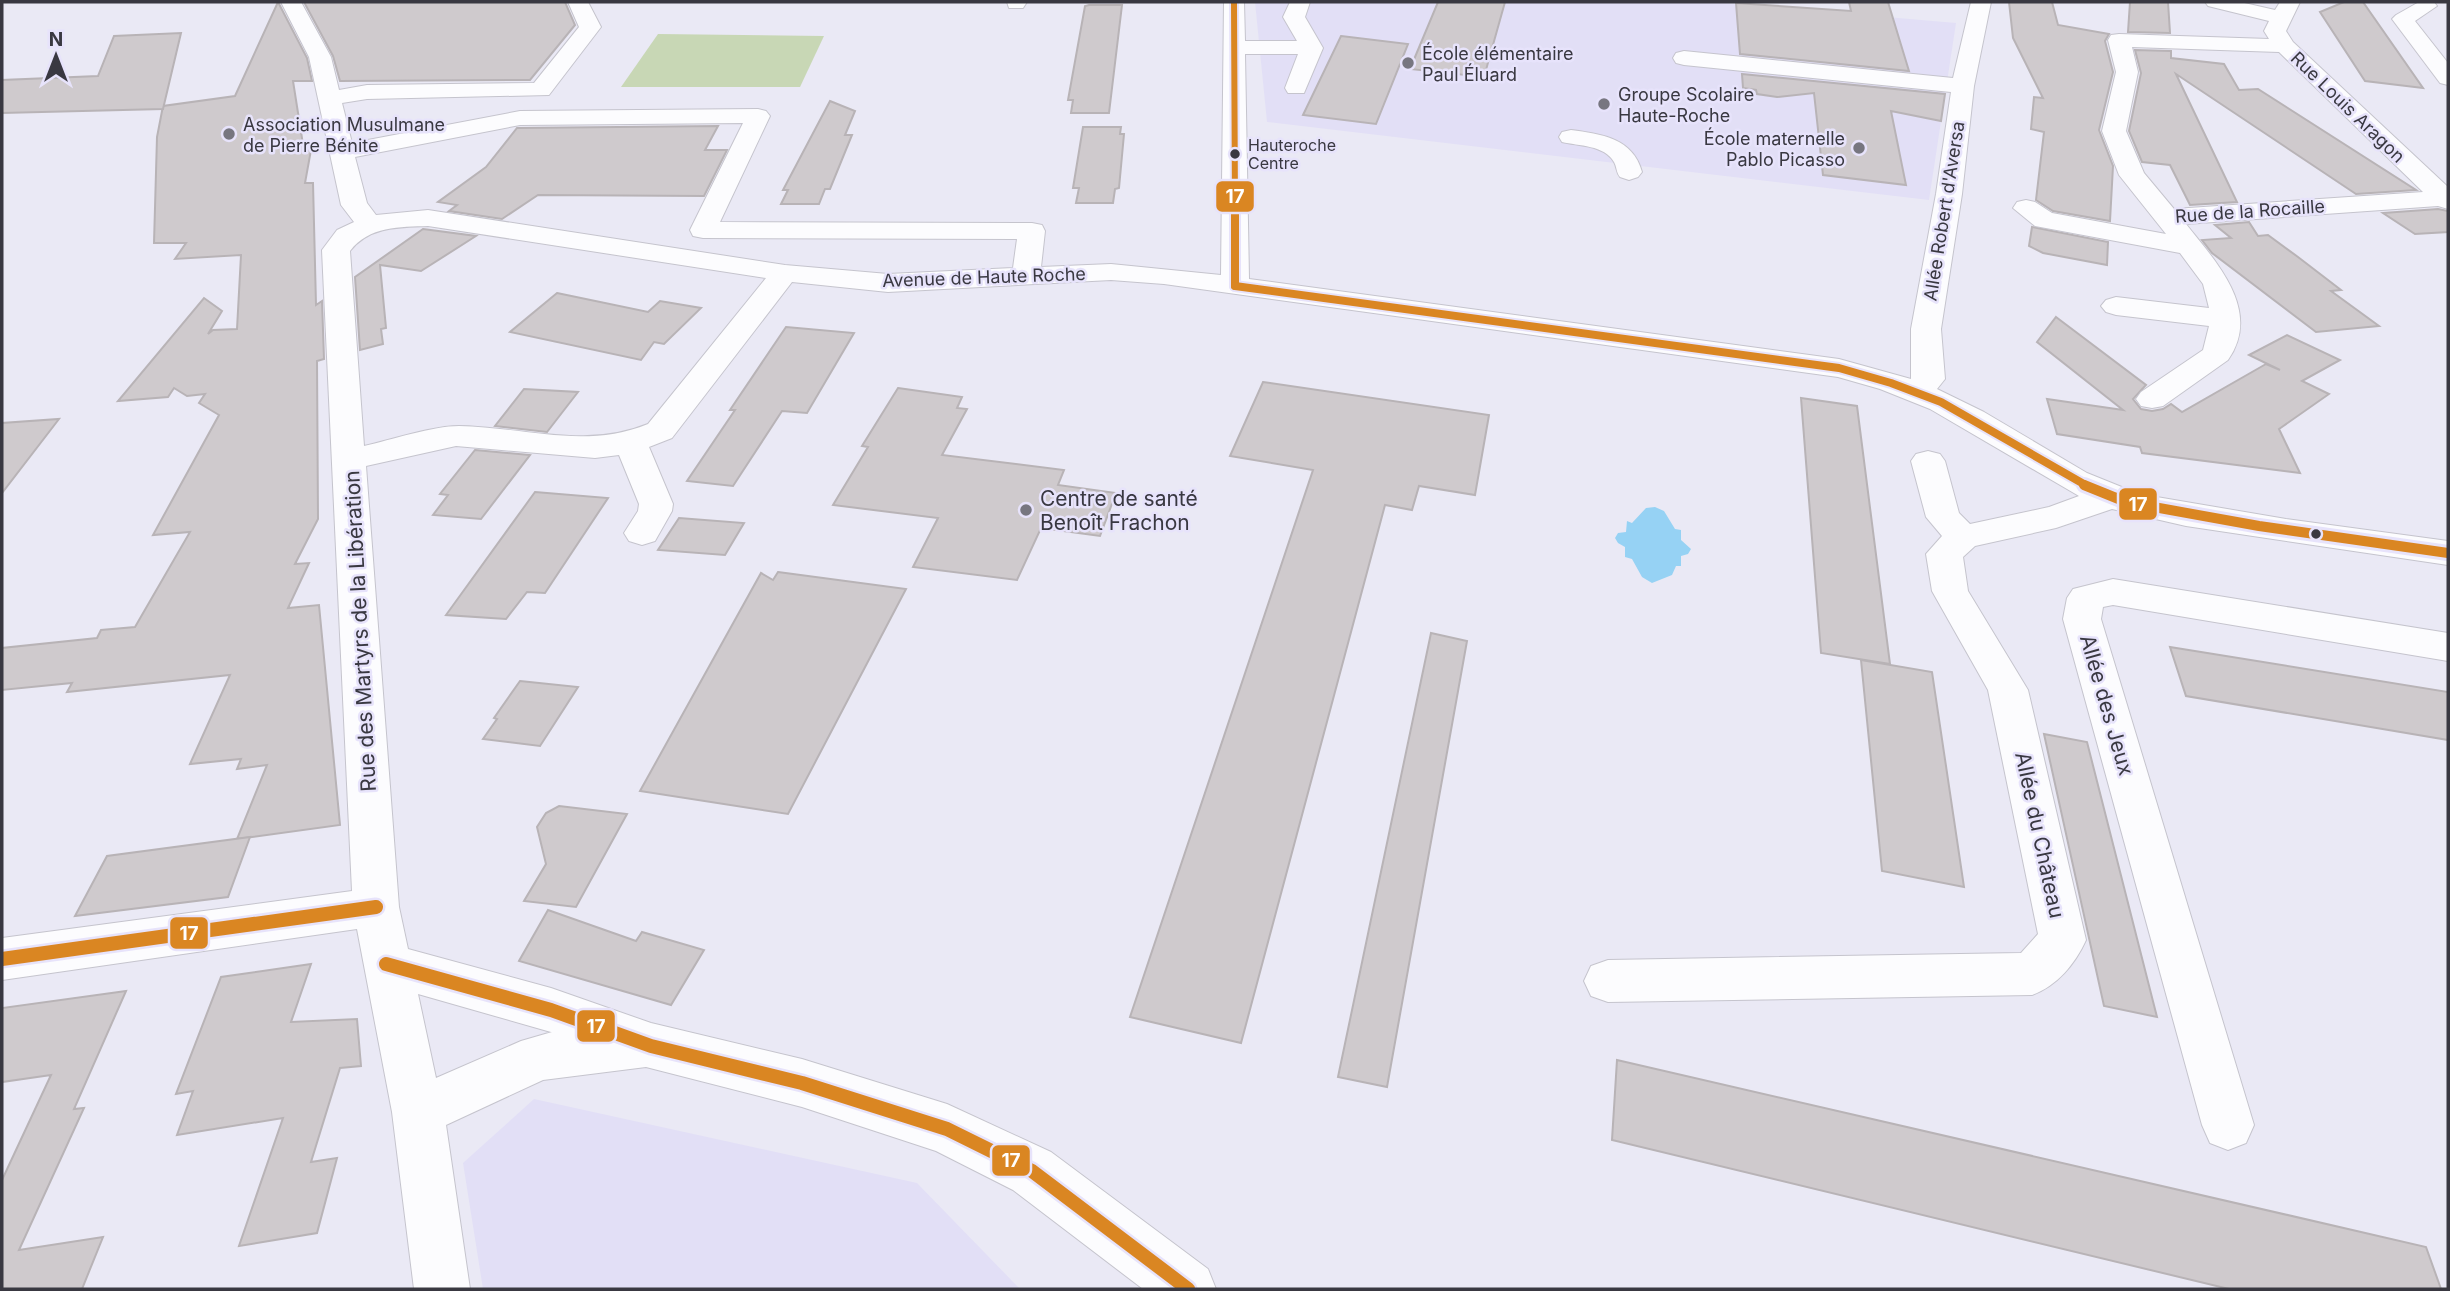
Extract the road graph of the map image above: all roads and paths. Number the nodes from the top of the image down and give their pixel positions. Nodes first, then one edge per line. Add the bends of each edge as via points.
1 (292, 2) edge
2 (578, 2) edge
3 (1234, 2) edge
4 (1300, 2) edge
5 (1981, 2) edge
6 (2215, 2) edge
7 (2427, 6) dead end
8 (2286, 10) edge
9 (2285, 46) junction
10 (1234, 47) junction
11 (1312, 48) junction
12 (1684, 58) dead end
13 (2448, 78) edge
14 (1963, 86) junction
15 (1296, 88) dead end
16 (541, 90) junction
17 (330, 98) junction
18 (520, 118) junction
19 (1571, 137) dead end
20 (342, 152) junction
21 (1629, 172) dead end
22 (2446, 200) edge
23 (2026, 208) dead end
24 (2167, 217) junction
25 (370, 224) junction
26 (2191, 247) junction
27 (785, 273) junction
28 (1026, 275) junction
29 (1235, 286) junction
30 (2116, 306) dead end
31 (2226, 319) junction
32 (1917, 392) junction
33 (2152, 400) dead end
34 (631, 443) junction
35 (350, 458) junction
36 (1928, 461) dead end
37 (2112, 497) junction
38 (642, 533) dead end
39 (1963, 537) junction
40 (2448, 553) edge
41 (2448, 647) edge
42 (376, 907) junction
43 (2, 959) edge
44 (386, 964) junction
45 (1608, 982) dead end
46 (651, 1046) junction
47 (418, 1112) junction
48 (2228, 1125) dead end
49 (442, 1289) edge
50 (1188, 1289) edge

1 - 17 street via 320,57
2 - 16 street via 590,27
3 - 10 street
4 - 11 street via 1294,17
5 - 14 street, Allée Robert d'Aversa
6 - 8 street
7 - 13 street via 2403,19
8 - 9 street, Rue Louis Aragon via 2275,31
9 - 22 street, Rue Louis Aragon
9 - 24 street, Rue de la Rocaille via 2119,40 2127,72 2114,131 2132,175
10 - 11 street
10 - 29 street
11 - 15 street
12 - 14 street via 1726,67
14 - 32 street, Allée Robert d'Aversa via 1926,329 1929,379
16 - 17 street via 367,92
16 - 18 street
17 - 20 street
18 - 20 street
18 - 28 street via 758,116 703,230 1032,231
19 - 21 street via 1618,150 1628,160
20 - 25 street via 354,205
22 - 24 street, Rue de la Rocaille
23 - 26 street via 2044,220
24 - 26 street
25 - 27 street, Avenue de Haute Roche via 428,218
25 - 35 street, Rue des Martyrs de la Libération via 347,236 336,250
26 - 31 street via 2217,284
27 - 28 street, Avenue de Haute Roche via 888,283
27 - 34 street via 660,431
28 - 29 street, Avenue de Haute Roche via 1111,272
29 - 32 street, Avenue de Haute Roche via 1839,368
30 - 31 street
31 - 33 street via 2217,354
32 - 37 street, Avenue de Haute Roche via 1971,418 2041,463
34 - 35 street via 595,447 456,436
34 - 38 street via 656,504
35 - 42 street, Rue des Martyrs de la Libération
36 - 39 street via 1944,517
37 - 39 street via 2056,517
37 - 40 street, Avenue de Haute Roche via 2165,511
39 - 45 street, Allée du Château via 1944,554 1950,592 2008,690 2063,940 2032,974
41 - 48 street, Allée des Jeux via 2113,592 2085,598 2082,619
42 - 43 street
42 - 44 street, Rue des Martyrs de la Libération
44 - 46 street via 551,1010
44 - 47 street, Rue des Martyrs de la Libération
46 - 47 street via 539,1057
46 - 50 street via 802,1083 947,1129 1032,1171
47 - 49 street, Rue des Martyrs de la Libération

